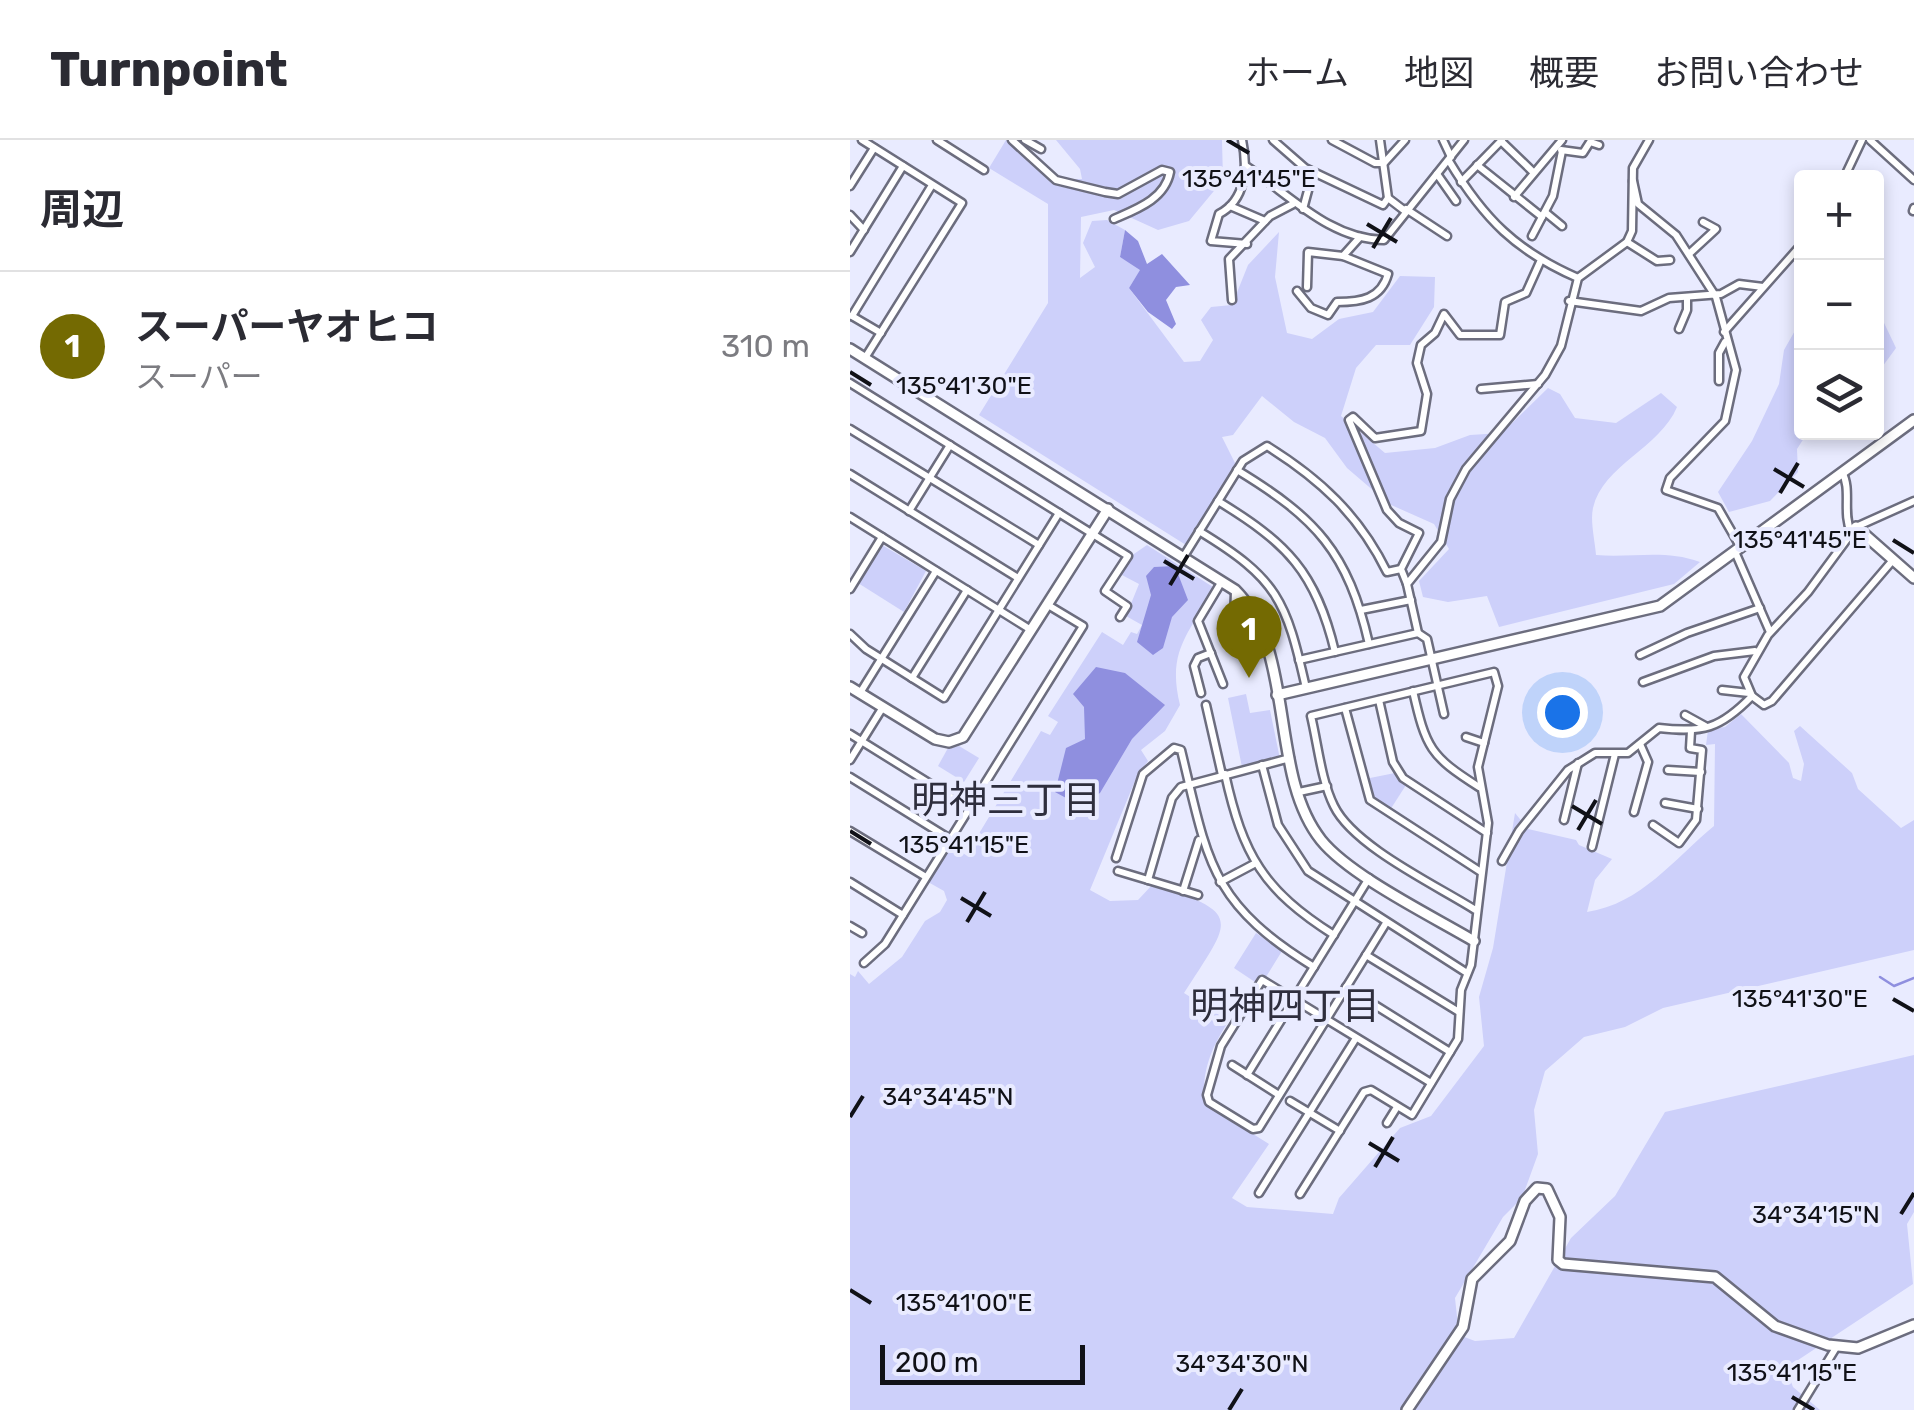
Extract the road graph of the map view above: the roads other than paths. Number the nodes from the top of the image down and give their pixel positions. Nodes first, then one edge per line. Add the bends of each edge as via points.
1 (862, 140) edge
2 (937, 140) edge
3 (1012, 140) edge
4 (1026, 140) edge
5 (1242, 140) edge
6 (1273, 140) edge
7 (1332, 140) edge
8 (1380, 140) edge
9 (1405, 140) edge
10 (1443, 140) edge
11 (1464, 140) edge
12 (1501, 140) edge
13 (1546, 140) edge
14 (1648, 140) edge
15 (1862, 140) edge
16 (1870, 140) edge
17 (1598, 145) dead end
18 (1559, 146) edge
19 (874, 148) junction
20 (1041, 150) dead end
21 (1450, 159) junction
22 (1384, 163) junction
23 (903, 166) junction
24 (1246, 166) junction
25 (1477, 166) junction
26 (984, 170) dead end
27 (1848, 170) edge
28 (1532, 171) junction
29 (1313, 172) junction
30 (1437, 174) junction
31 (1631, 177) junction
32 (1914, 180) edge
33 (1461, 182) junction
34 (932, 184) junction
35 (850, 186) edge
36 (1514, 197) junction
37 (1388, 198) junction
38 (1456, 202) dead end
39 (1294, 204) junction
40 (1230, 206) junction
41 (1303, 209) junction
42 (1406, 210) junction
43 (1544, 215) junction
44 (850, 216) edge
45 (1114, 219) dead end
46 (1265, 221) junction
47 (1703, 222) dead end
48 (1562, 226) dead end
49 (864, 230) junction
50 (1360, 236) junction
51 (1447, 236) dead end
52 (1532, 236) dead end
53 (1628, 242) junction
54 (1246, 244) junction
55 (850, 252) edge
56 (1794, 253) edge
57 (1689, 254) junction
58 (1342, 256) junction
59 (1670, 260) dead end
60 (1540, 262) junction
61 (1578, 278) junction
62 (1308, 287) dead end
63 (1763, 287) junction
64 (1297, 290) dead end
65 (1712, 293) junction
66 (1686, 298) junction
67 (1232, 300) dead end
68 (1570, 300) junction
69 (851, 315) edge
70 (1679, 329) dead end
71 (881, 333) junction
72 (1724, 337) junction
73 (850, 348) edge
74 (866, 358) junction
75 (1719, 381) dead end
76 (850, 383) edge
77 (1539, 384) junction
78 (1481, 389) dead end
79 (1914, 420) edge
80 (850, 429) edge
81 (950, 445) junction
82 (1237, 470) junction
83 (1842, 472) junction
84 (850, 474) edge
85 (930, 478) junction
86 (1218, 501) junction
87 (1914, 501) edge
88 (1108, 509) junction
89 (909, 510) junction
90 (1058, 513) junction
91 (850, 518) edge
92 (1853, 530) junction
93 (1199, 532) junction
94 (1092, 534) junction
95 (882, 537) junction
96 (1038, 545) junction
97 (1739, 552) junction
98 (1184, 556) junction
99 (1893, 560) junction
100 (1400, 569) junction
101 (936, 570) junction
102 (1018, 578) junction
103 (1914, 578) edge
104 (1223, 580) junction
105 (1407, 584) junction
106 (850, 589) edge
107 (967, 590) junction
108 (1235, 590) junction
109 (1411, 600) junction
110 (1048, 605) junction
111 (1760, 608) junction
112 (1250, 609) junction
113 (998, 610) junction
114 (1361, 610) junction
115 (1234, 616) junction
116 (1120, 617) dead end
117 (1032, 630) junction
118 (1770, 632) junction
119 (1418, 633) junction
120 (850, 634) edge
121 (1368, 644) junction
122 (1266, 650) junction
123 (1757, 651) junction
124 (1211, 652) junction
125 (1335, 652) junction
126 (1640, 656) dead end
127 (881, 659) junction
128 (1300, 660) junction
129 (1432, 660) junction
130 (912, 678) junction
131 (1644, 682) dead end
132 (1223, 684) dead end
133 (850, 686) edge
134 (1438, 686) junction
135 (1306, 688) junction
136 (1722, 690) dead end
137 (1413, 692) junction
138 (860, 693) junction
139 (1200, 693) dead end
140 (1276, 695) junction
141 (1751, 695) junction
142 (1380, 700) junction
143 (1206, 705) dead end
144 (882, 707) junction
145 (1345, 708) junction
146 (1444, 714) dead end
147 (1684, 715) dead end
148 (1706, 727) junction
149 (1692, 731) junction
150 (850, 734) edge
151 (1466, 737) dead end
152 (862, 741) junction
153 (1484, 743) junction
154 (1640, 744) junction
155 (1615, 754) junction
156 (1291, 758) junction
157 (850, 760) edge
158 (1578, 762) junction
159 (1262, 765) junction
160 (1668, 770) dead end
161 (1701, 772) junction
162 (1224, 774) junction
163 (850, 777) edge
164 (1188, 783) junction
165 (1327, 786) junction
166 (1480, 788) junction
167 (1299, 792) junction
168 (1665, 803) dead end
169 (969, 808) junction
170 (1698, 810) junction
171 (1634, 812) dead end
172 (1564, 820) dead end
173 (1653, 825) dead end
174 (850, 830) edge
175 (1486, 833) junction
176 (1200, 836) junction
177 (950, 839) junction
178 (1592, 847) dead end
179 (1116, 858) dead end
180 (1502, 861) dead end
181 (1254, 864) junction
182 (1118, 871) dead end
183 (1482, 872) junction
184 (1370, 877) junction
185 (926, 878) junction
186 (1148, 880) junction
187 (850, 882) edge
188 (1220, 882) junction
189 (1184, 891) junction
190 (1198, 896) dead end
191 (1354, 902) junction
192 (1477, 910) junction
193 (903, 915) junction
194 (1386, 922) junction
195 (850, 926) edge
196 (862, 934) dead end
197 (1334, 935) junction
198 (1474, 941) junction
199 (1366, 955) junction
200 (864, 962) dead end
201 (1314, 967) junction
202 (1467, 973) junction
203 (1346, 987) junction
204 (1294, 999) junction
205 (1459, 1012) junction
206 (1326, 1019) junction
207 (1356, 1038) junction
208 (1450, 1052) junction
209 (1232, 1065) dead end
210 (1247, 1074) junction
211 (1431, 1084) junction
212 (1279, 1094) junction
213 (1290, 1102) dead end
214 (1398, 1106) junction
215 (1310, 1113) junction
216 (1388, 1123) dead end
217 (1340, 1131) junction
218 (1260, 1194) dead end
219 (1300, 1194) dead end
220 (1914, 1324) edge
221 (1837, 1346) junction
222 (1406, 1410) edge
223 (1798, 1410) edge

1 - 19 street
2 - 26 street
3 - 45 street via 1056,180 1105,192 1118,194 1170,172 1150,202
4 - 20 street
5 - 24 street
6 - 29 street
7 - 22 street
8 - 22 street
9 - 22 street
10 - 21 street
11 - 21 street
12 - 25 street
12 - 28 street
13 - 18 street
14 - 31 street
15 - 27 street
16 - 32 street
17 - 18 street via 1590,142 1582,153
18 - 28 street
18 - 43 street via 1558,185
19 - 23 street
19 - 35 street
21 - 30 street
21 - 33 street
22 - 37 street
23 - 34 street
23 - 49 street
24 - 39 street
24 - 40 street
25 - 33 street
25 - 36 street
28 - 36 street
29 - 37 street via 1383,205
29 - 41 street
30 - 38 street
30 - 42 street
31 - 53 street
31 - 57 street via 1638,204
33 - 60 street
34 - 69 street
34 - 71 street via 962,202
36 - 43 street
37 - 42 street
39 - 41 street
39 - 46 street
40 - 46 street
40 - 54 street via 1219,214 1211,241
41 - 50 street
42 - 50 street via 1384,240
42 - 51 street
43 - 48 street
43 - 52 street
44 - 49 street
46 - 54 street
47 - 57 street via 1716,229
49 - 55 street
50 - 58 street
53 - 59 street via 1657,260
53 - 61 street
54 - 67 street via 1230,259
56 - 63 street
57 - 65 street
58 - 62 street via 1308,252
58 - 64 street via 1388,274 1382,289 1361,301 1338,302 1328,315 1311,308
60 - 61 street
60 - 100 street via 1526,293 1505,302 1500,334 1460,335 1444,314 1423,342 1416,363 1427,390 1421,431 1375,438 1349,420 1387,510 1419,533
61 - 68 street
63 - 65 street via 1739,284
63 - 72 street
65 - 66 street
65 - 72 street via 1722,308
66 - 68 street via 1640,311
66 - 70 street
68 - 77 street via 1561,346
69 - 71 street
71 - 74 street
72 - 75 street
72 - 97 street via 1736,370 1728,414 1666,486 1672,496 1718,508
73 - 74 street
74 - 88 street
76 - 81 street
77 - 78 street
77 - 105 street via 1466,469 1450,500 1441,542
79 - 83 street
80 - 85 street
81 - 85 street
81 - 90 street
82 - 86 street
82 - 100 street via 1267,446 1333,493 1386,572
82 - 114 street via 1322,534
83 - 92 street via 1845,520
83 - 97 street
84 - 89 street
85 - 89 street
85 - 96 street
86 - 93 street
86 - 125 street via 1294,557 1321,601
87 - 92 street
88 - 94 street
88 - 98 street
89 - 102 street
90 - 94 street
90 - 96 street
91 - 95 street
92 - 99 street
92 - 118 street
93 - 98 street
93 - 128 street via 1266,580 1286,612
94 - 110 street
94 - 116 street via 1128,556 1104,592 1127,606
95 - 101 street
95 - 106 street
96 - 102 street
97 - 111 street
97 - 129 street via 1682,595 1648,611
98 - 104 street
99 - 103 street
99 - 141 street via 1772,701 1764,705
100 - 105 street
101 - 107 street
101 - 127 street
102 - 113 street
104 - 108 street
104 - 124 street via 1198,621
105 - 109 street
107 - 113 street
107 - 130 street
108 - 112 street
108 - 115 street
109 - 114 street
109 - 119 street
110 - 117 street
110 - 169 street via 1082,626
111 - 118 street
111 - 126 street
112 - 115 street
112 - 122 street
113 - 117 street
113 - 130 street via 944,698
114 - 121 street
115 - 122 street via 1246,647
117 - 144 street via 963,737 939,741
118 - 123 street
119 - 121 street
119 - 129 street
120 - 127 street
121 - 125 street
122 - 140 street
123 - 131 street via 1714,656
123 - 141 street via 1744,677
124 - 132 street
124 - 139 street via 1194,666
125 - 128 street
127 - 130 street
127 - 138 street
128 - 135 street
129 - 134 street
129 - 135 street
133 - 138 street
134 - 137 street
134 - 146 street
134 - 153 street via 1494,672 1497,702
135 - 140 street
136 - 141 street
137 - 142 street
137 - 166 street via 1433,756
138 - 144 street
140 - 156 street
141 - 148 street via 1729,720
142 - 145 street
142 - 175 street via 1402,778
143 - 162 street
144 - 152 street
145 - 165 street via 1311,716
145 - 183 street via 1370,800
147 - 148 street
148 - 149 street
149 - 154 street via 1659,728
149 - 161 street via 1690,748 1702,750
150 - 152 street
151 - 153 street
152 - 157 street
152 - 169 street
153 - 166 street
154 - 155 street
154 - 171 street via 1648,762
155 - 158 street via 1594,753
155 - 178 street
156 - 159 street
156 - 167 street
158 - 172 street
158 - 180 street via 1552,787
159 - 162 street
159 - 191 street via 1293,853
160 - 161 street
161 - 170 street
162 - 164 street
162 - 181 street
163 - 177 street
164 - 176 street
164 - 179 street via 1181,750 1150,766
164 - 186 street via 1172,798
165 - 167 street
165 - 192 street via 1352,831
166 - 175 street
167 - 184 street via 1322,842
168 - 170 street
169 - 177 street
170 - 173 street via 1679,844
174 - 185 street
175 - 183 street
176 - 188 street
176 - 189 street
177 - 185 street
181 - 188 street
181 - 197 street via 1284,900
182 - 186 street
183 - 192 street
184 - 191 street
184 - 198 street
185 - 193 street
186 - 189 street
187 - 193 street
188 - 201 street via 1259,932
189 - 190 street
191 - 194 street
191 - 197 street
192 - 198 street
193 - 200 street
194 - 199 street
194 - 202 street
195 - 196 street
197 - 201 street
198 - 202 street
199 - 203 street
199 - 205 street
201 - 204 street
202 - 205 street
203 - 206 street
203 - 208 street
204 - 206 street
204 - 210 street
204 - 212 street via 1259,983 1220,1046 1207,1095 1253,1129
205 - 208 street via 1458,1040
206 - 207 street
206 - 212 street
207 - 211 street
207 - 215 street
208 - 211 street
209 - 210 street
210 - 212 street
211 - 214 street via 1412,1115
213 - 215 street
214 - 216 street
214 - 217 street via 1364,1092
215 - 217 street
215 - 218 street
217 - 219 street
220 - 221 street via 1877,1343
221 - 222 street via 1775,1326 1715,1277 1562,1264 1558,1208 1547,1189 1537,1188 1510,1241 1472,1279 1463,1327
221 - 223 street

